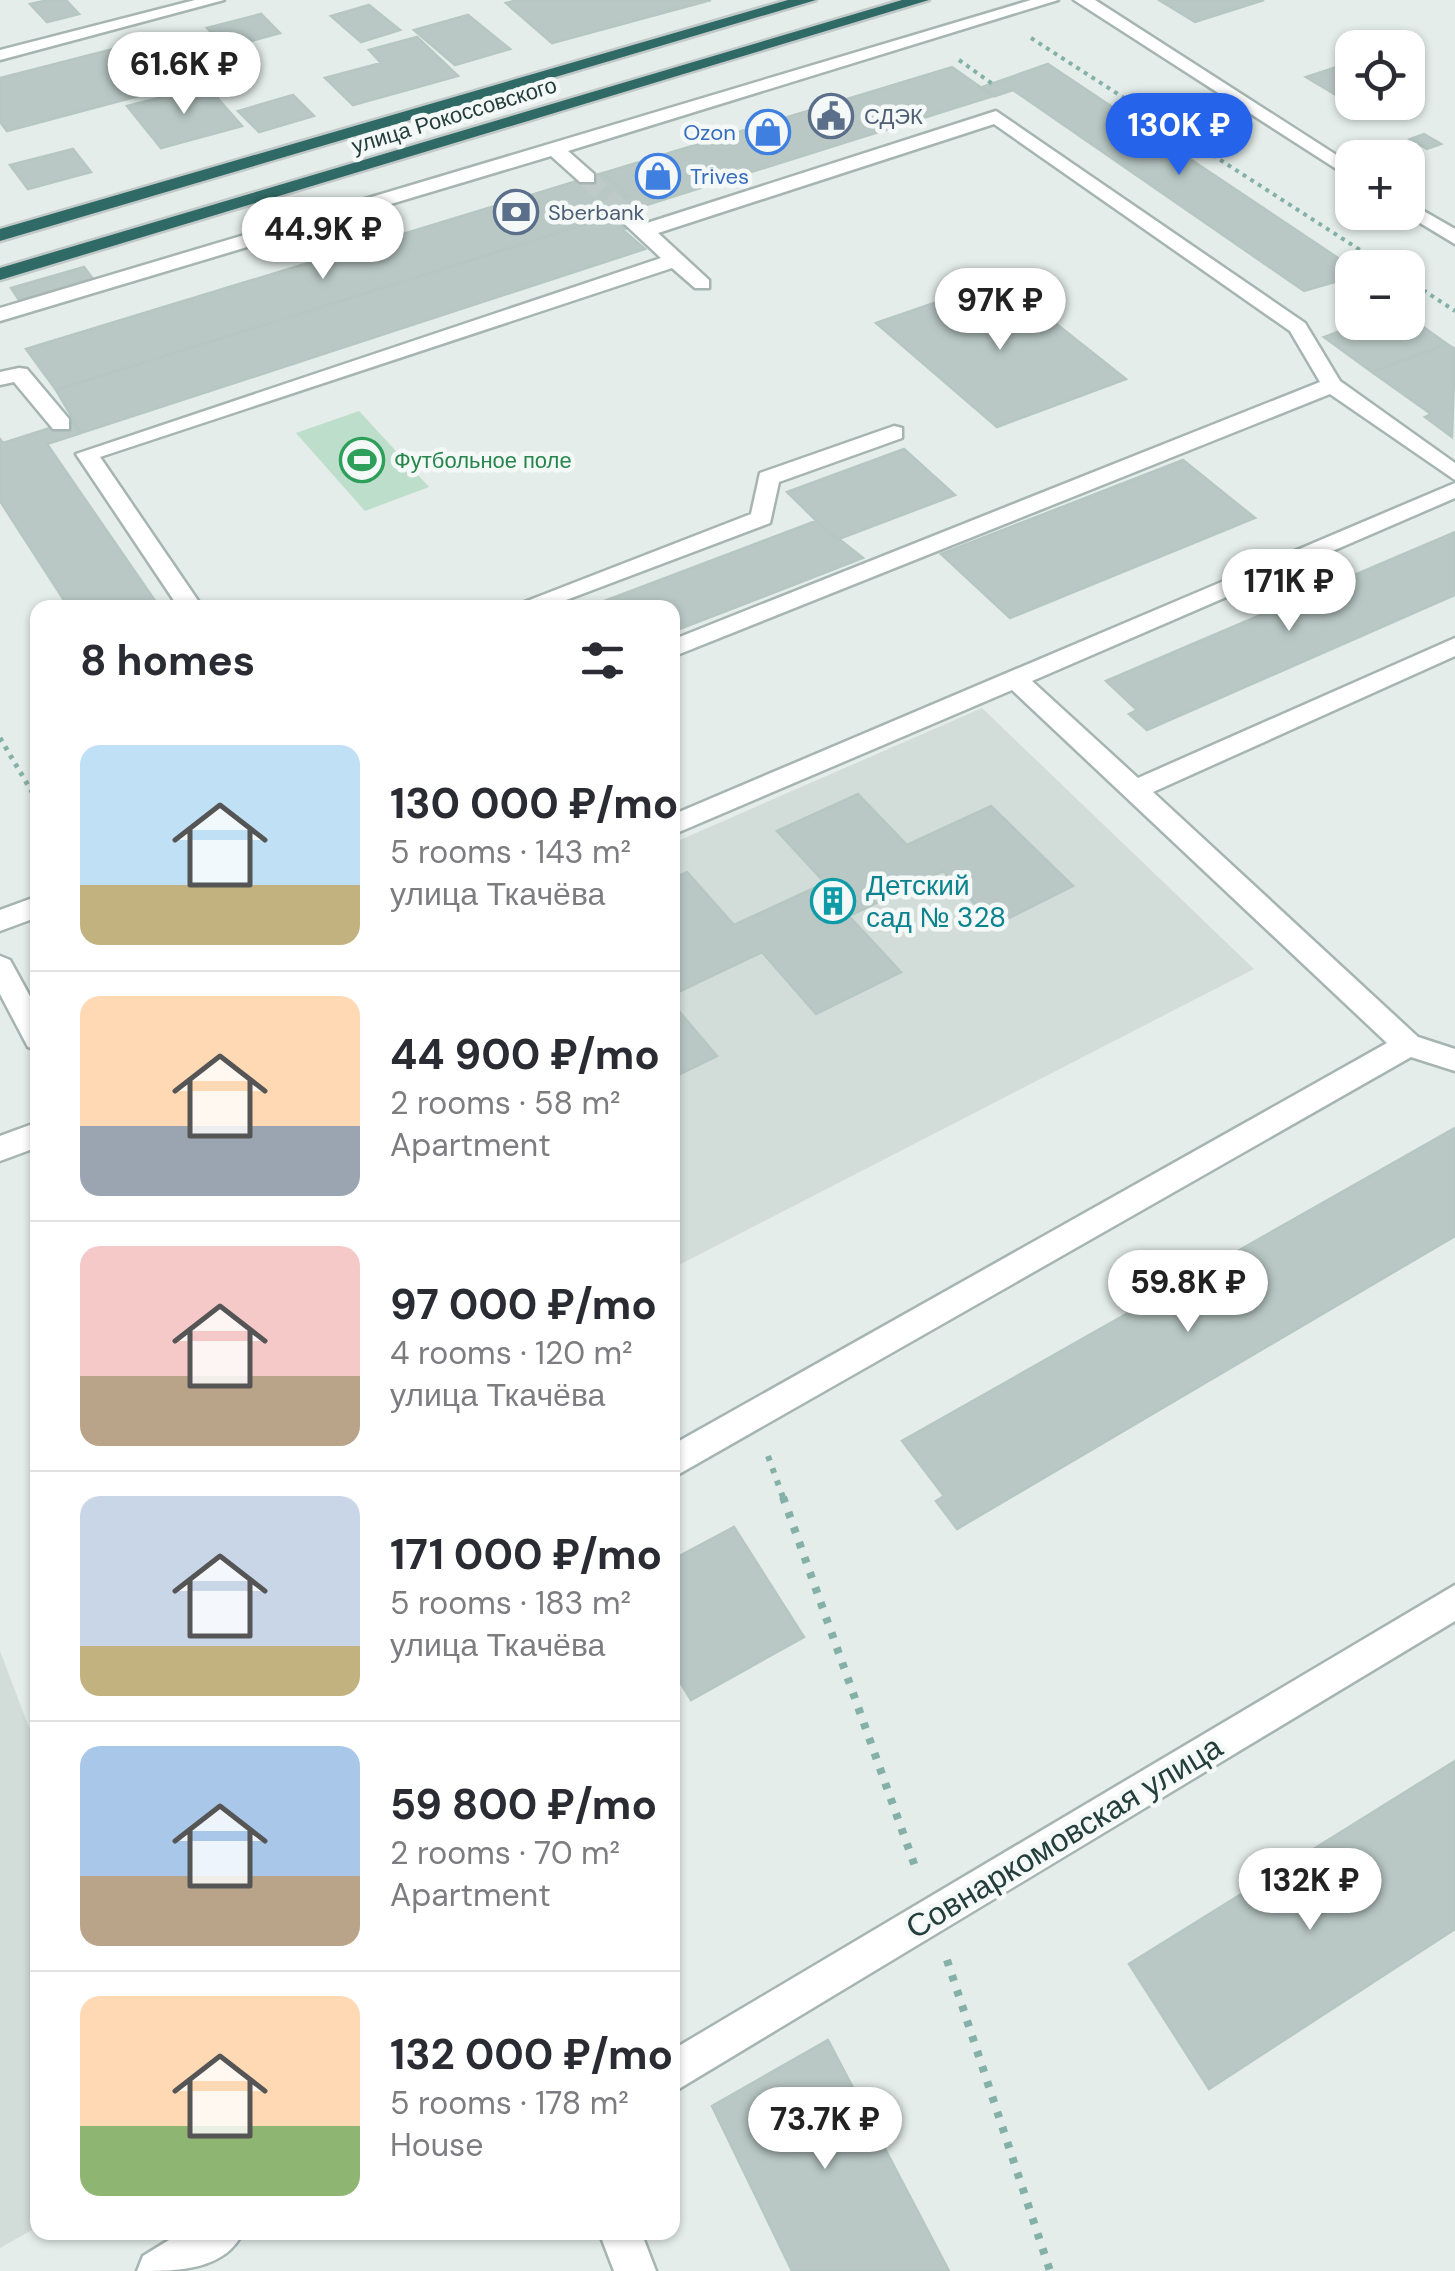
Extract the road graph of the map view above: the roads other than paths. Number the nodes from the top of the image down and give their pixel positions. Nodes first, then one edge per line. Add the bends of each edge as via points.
1 (215, 0) edge
2 (807, 0) edge
3 (920, 0) edge
4 (1048, 0) edge
5 (1083, 0) edge
6 (0, 55) edge
7 (555, 148) junction
8 (1335, 162) edge
9 (587, 178) tunnel mouth
10 (623, 212) tunnel mouth
11 (1425, 219) edge
12 (644, 231) junction
13 (0, 236) edge
14 (1455, 238) edge
15 (675, 260) junction
16 (0, 274) edge
17 (702, 284) dead end
18 (0, 316) edge
19 (0, 380) edge
20 (1332, 385) junction
21 (894, 433) dead end
22 (88, 454) junction
23 (1455, 473) edge
24 (1455, 490) edge
25 (186, 600) edge
26 (542, 600) edge
27 (680, 646) edge
28 (1455, 646) edge
29 (1015, 679) junction
30 (1135, 790) junction
31 (680, 823) edge
32 (30, 909) edge
33 (0, 921) edge
34 (0, 967) edge
35 (30, 1025) edge
36 (1408, 1045) junction
37 (1455, 1060) edge
38 (30, 1137) edge
39 (0, 1149) edge
40 (680, 1459) edge
41 (1455, 1602) edge
42 (680, 2068) edge
43 (209, 2240) edge
44 (623, 2240) edge
45 (158, 2271) edge
46 (635, 2271) edge

1 - 6 street
2 - 13 highway, улица Рокоссовского
3 - 16 highway, улица Рокоссовского
4 - 7 street
5 - 8 street
7 - 9 street
7 - 18 street
10 - 12 street
11 - 14 street
12 - 15 street
12 - 20 street via 996,117 1298,327
15 - 17 street
15 - 22 street
19 - 22 street via 18,374
20 - 23 street
20 - 27 street
21 - 26 street via 768,478 762,518
22 - 25 street
24 - 29 street
28 - 30 street
29 - 30 street
29 - 31 street
30 - 36 street
32 - 33 street
34 - 35 street
36 - 37 street
36 - 40 street
38 - 39 street
41 - 42 street, Совнаркомовская улица
43 - 45 street
44 - 46 street

